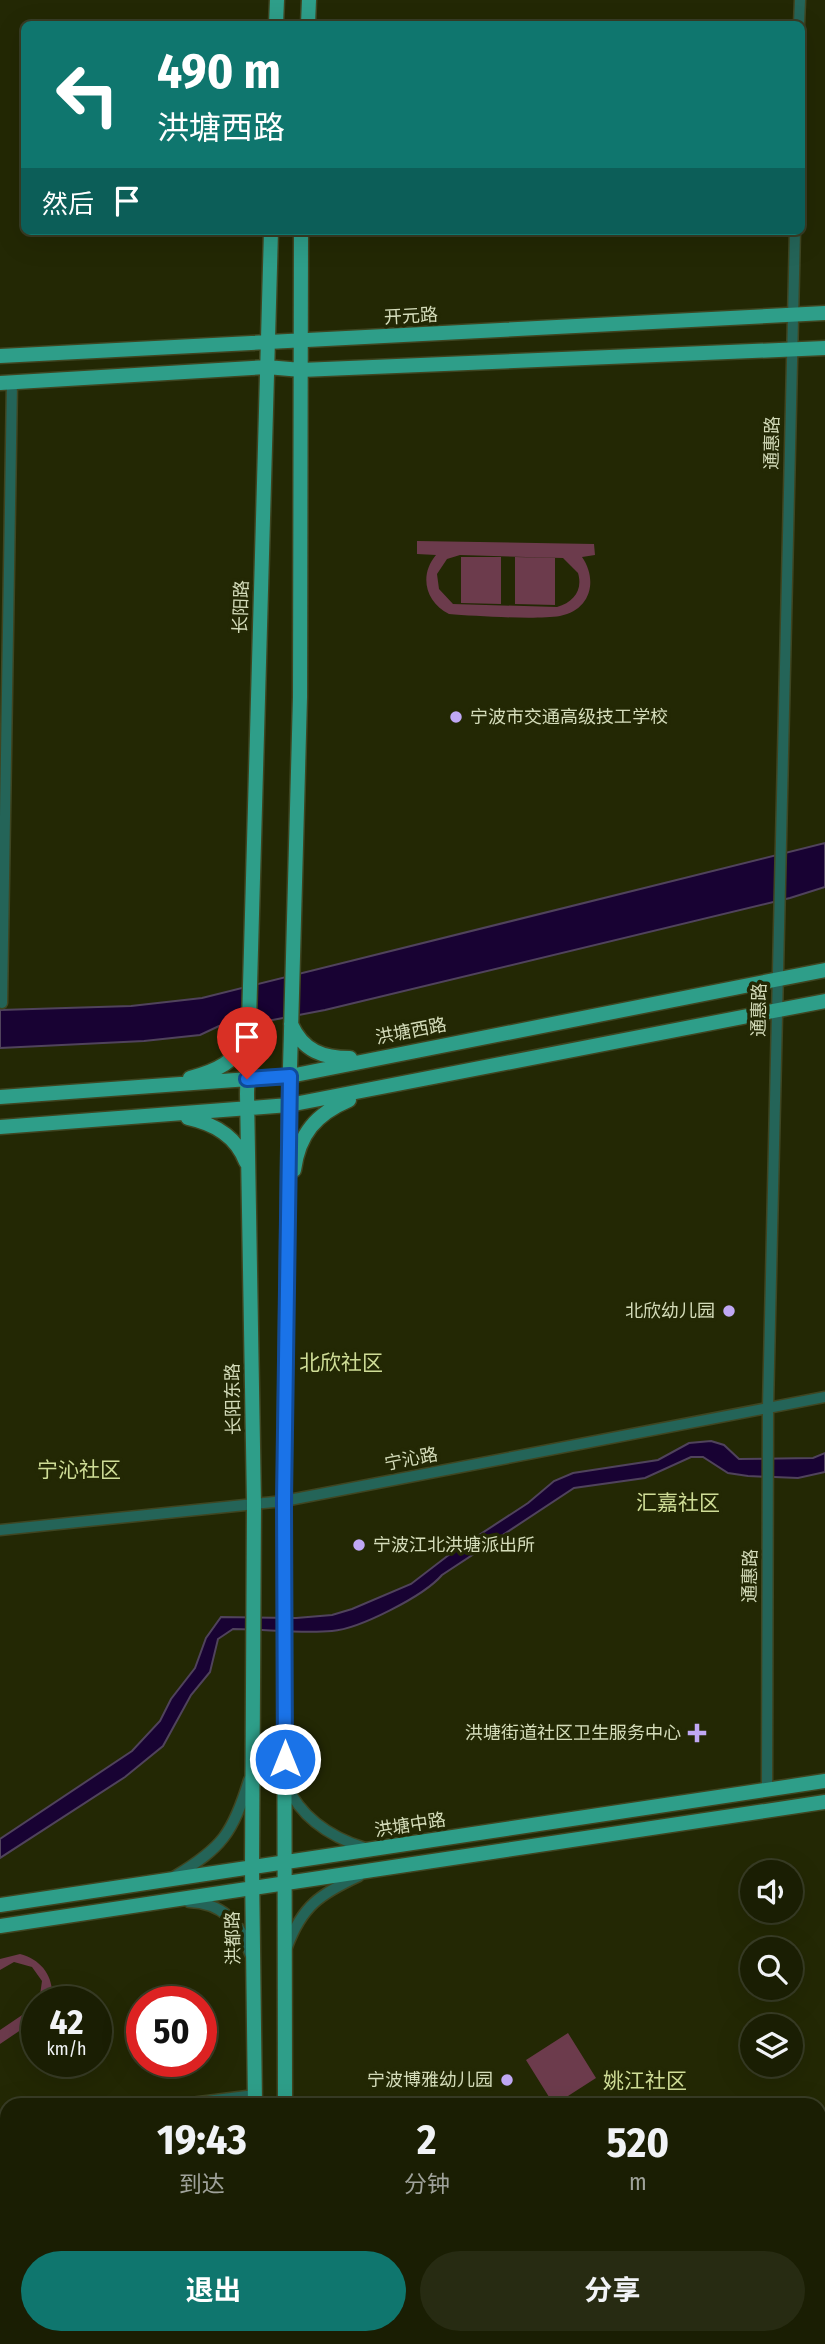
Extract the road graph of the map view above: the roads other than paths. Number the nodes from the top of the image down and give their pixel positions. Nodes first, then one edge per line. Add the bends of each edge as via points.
1 (277, 0) edge
2 (309, 0) edge
3 (800, 0) edge
4 (276, 21) edge
5 (308, 21) edge
6 (799, 21) edge
7 (271, 235) edge
8 (301, 235) edge
9 (795, 235) edge
10 (825, 313) edge
11 (793, 314) junction
12 (300, 341) junction
13 (268, 343) junction
14 (825, 348) edge
15 (792, 350) junction
16 (0, 356) edge
17 (267, 367) junction
18 (301, 370) junction
19 (6, 382) edge
20 (825, 970) edge
21 (777, 980) junction
22 (825, 1001) edge
23 (2, 1003) dead end
24 (777, 1011) junction
25 (291, 1021) junction
26 (249, 1029) junction
27 (380, 1057) junction
28 (290, 1076) junction
29 (247, 1079) junction
30 (167, 1085) junction
31 (384, 1087) junction
32 (0, 1097) edge
33 (289, 1105) junction
34 (247, 1110) junction
35 (169, 1115) junction
36 (0, 1127) edge
37 (248, 1168) junction
38 (288, 1216) junction
39 (825, 1396) edge
40 (768, 1407) junction
41 (284, 1501) junction
42 (254, 1504) junction
43 (0, 1530) edge
44 (252, 1771) junction
45 (825, 1781) edge
46 (285, 1783) junction
47 (767, 1789) junction
48 (825, 1802) edge
49 (371, 1850) junction
50 (285, 1864) junction
51 (252, 1869) junction
52 (371, 1870) junction
53 (167, 1881) junction
54 (285, 1884) junction
55 (252, 1889) junction
56 (172, 1900) junction
57 (0, 1905) edge
58 (0, 1926) edge
59 (285, 1954) junction
60 (253, 1965) junction
61 (255, 2098) edge
62 (285, 2098) edge

1 - 4 main road
2 - 5 main road
3 - 6 street
7 - 13 main road, 长阳路
8 - 12 main road
9 - 11 street, 通惠路
10 - 11 main road, 开元路
11 - 12 main road, 开元路
11 - 15 street, 通惠路
12 - 13 main road, 开元路
12 - 18 main road
13 - 16 main road, 开元路
13 - 17 main road, 长阳路
14 - 15 main road
15 - 18 main road
15 - 21 street, 通惠路
17 - 18 main road
17 - 19 main road
17 - 26 main road, 长阳路
18 - 25 main road via 300,696
19 - 23 street
20 - 21 main road, 洪塘西路
21 - 24 street, 通惠路
21 - 27 main road, 洪塘西路
22 - 24 main road
24 - 31 main road
24 - 40 street, 通惠路
25 - 27 main road via 304,1044 323,1056
25 - 28 main road
26 - 29 main road, 长阳东路
26 - 30 main road via 242,1050 225,1065
27 - 28 main road, 洪塘西路
28 - 29 main road, 洪塘西路
28 - 33 main road
29 - 30 main road, 洪塘西路
29 - 34 main road, 长阳东路
30 - 32 main road, 洪塘西路
31 - 33 main road
31 - 38 main road via 333,1107 307,1129 296,1159
33 - 34 main road
33 - 38 main road
34 - 35 main road
34 - 37 main road, 长阳东路
35 - 36 main road
35 - 37 main road via 215,1126 238,1146
37 - 42 main road, 长阳东路
38 - 41 main road
39 - 40 street, 宁沁路
40 - 41 street, 宁沁路
40 - 47 street, 通惠路
41 - 42 street, 宁沁路
41 - 46 main road
42 - 43 street, 宁沁路
42 - 44 main road, 长阳东路
44 - 51 main road, 洪都路
44 - 53 street via 237,1821 226,1838 212,1853
45 - 47 main road, 洪塘中路
46 - 49 street via 313,1822 348,1843
46 - 50 main road
47 - 49 main road, 洪塘中路
48 - 52 main road
49 - 50 main road, 洪塘中路
50 - 51 main road, 洪塘中路
50 - 54 main road
51 - 53 main road, 洪塘中路
51 - 55 main road, 洪都路
52 - 54 main road
52 - 59 street via 333,1888 306,1909
53 - 57 main road, 洪塘中路
54 - 55 main road
54 - 59 main road
55 - 56 main road
55 - 60 main road, 洪都路
56 - 58 main road
56 - 60 street via 215,1905 227,1914 243,1933
59 - 62 main road
60 - 61 main road, 洪都路

